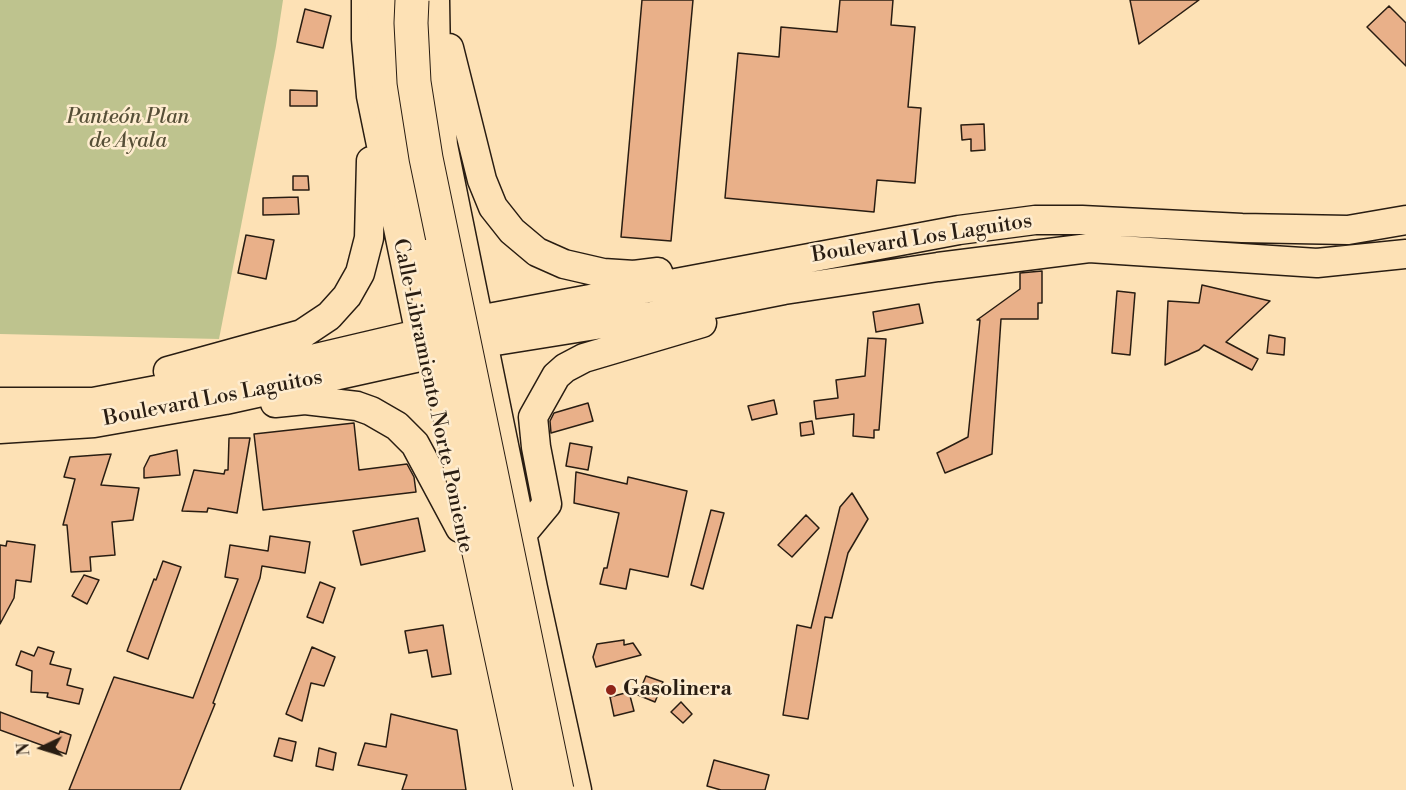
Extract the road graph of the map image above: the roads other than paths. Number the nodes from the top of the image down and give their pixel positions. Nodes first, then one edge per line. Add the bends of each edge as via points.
1 (366, 0) edge
2 (384, 0) edge
3 (412, 0) edge
4 (436, 0) edge
5 (371, 96) junction
6 (1406, 220) edge
7 (1406, 254) edge
8 (782, 262) junction
9 (784, 290) junction
10 (480, 331) junction
11 (421, 344) junction
12 (0, 402) edge
13 (93, 412) junction
14 (0, 429) edge
15 (460, 528) junction
16 (522, 534) junction
17 (515, 790) edge
18 (530, 790) edge
19 (557, 790) edge
20 (577, 790) edge

1 - 5 main road, Calle Libramiento Norte Poniente
2 - 18 highway, Calle Libramiento Norte Poniente, bridge via 394,124 446,399
3 - 19 highway, Calle Libramiento Norte Poniente, bridge via 414,82 426,158
4 - 8 main road via 482,180 493,207 512,231 537,252 564,264 603,273
4 - 10 main road via 443,145
5 - 11 main road, Calle Libramiento Norte Poniente
5 - 13 main road via 369,238 360,273 347,296 329,316 302,334 108,387
6 - 8 main road, Boulevard Los Laguitos via 1348,230 1035,220
7 - 9 main road, Boulevard Los Laguitos via 1317,263 1089,248
8 - 10 main road, Boulevard Los Laguitos
9 - 10 main road, Boulevard Los Laguitos via 652,316
9 - 16 main road via 772,302 584,358 556,376 533,417 547,504
10 - 11 main road, Boulevard Los Laguitos
10 - 16 main road
11 - 13 main road, Boulevard Los Laguitos via 225,400
11 - 15 main road, Calle Libramiento Norte Poniente
12 - 13 main road
13 - 14 main road, Boulevard Los Laguitos
13 - 15 main road via 125,431 151,433 305,400 357,406 397,426 415,444
15 - 17 main road, Calle Libramiento Norte Poniente
16 - 20 main road

